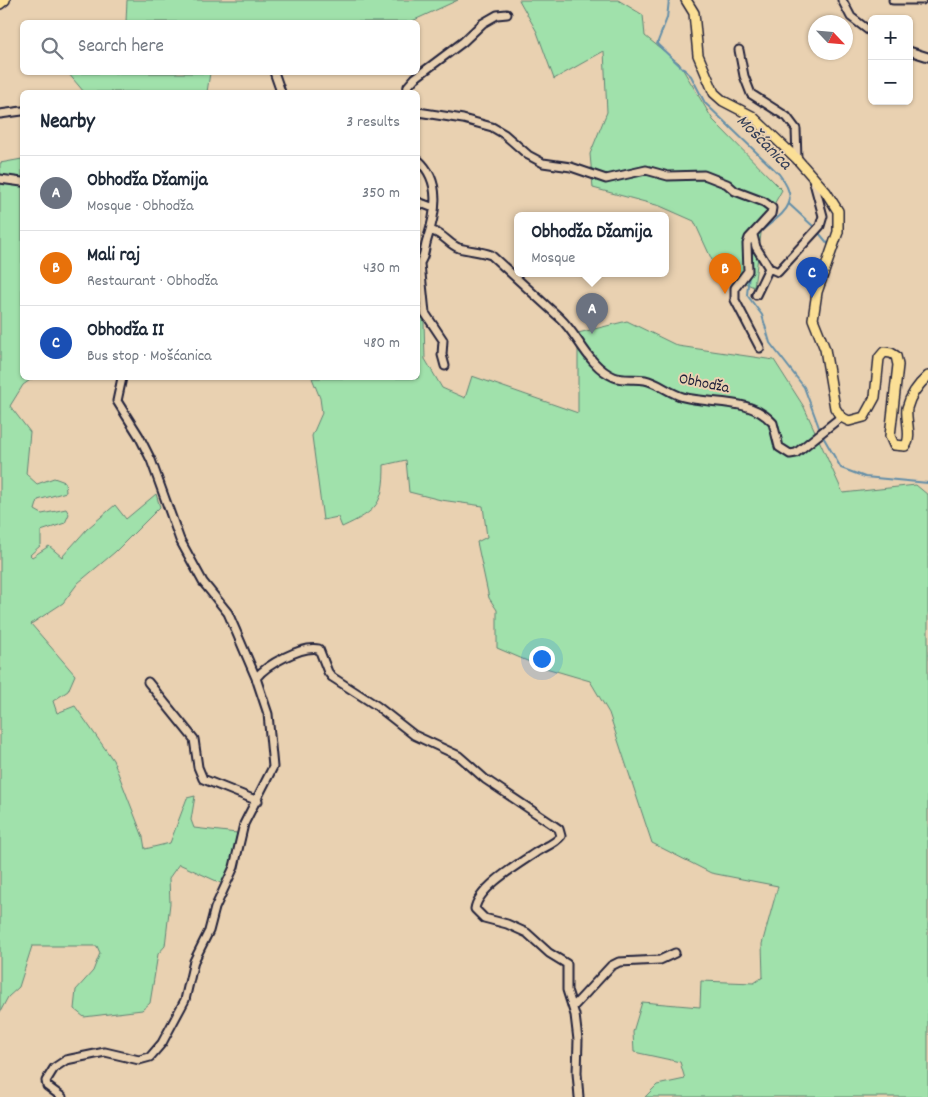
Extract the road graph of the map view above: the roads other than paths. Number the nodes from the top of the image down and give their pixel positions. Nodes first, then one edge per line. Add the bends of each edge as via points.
1 (5, 0) edge
2 (686, 0) edge
3 (842, 0) edge
4 (893, 0) edge
5 (922, 0) edge
6 (0, 4) edge
7 (507, 14) dead end
8 (868, 30) edge
9 (738, 50) dead end
10 (913, 52) edge
11 (928, 57) edge
12 (420, 74) edge
13 (275, 75) edge
14 (419, 75) edge
15 (280, 90) edge
16 (407, 90) edge
17 (20, 111) edge
18 (420, 112) edge
19 (0, 114) edge
20 (797, 159) junction
21 (420, 162) edge
22 (812, 176) junction
23 (0, 179) edge
24 (20, 182) edge
25 (420, 203) edge
26 (434, 208) junction
27 (432, 231) junction
28 (753, 235) junction
29 (420, 261) edge
30 (769, 268) junction
31 (420, 272) edge
32 (514, 277) edge
33 (514, 277) edge
34 (756, 295) dead end
35 (760, 348) dead end
36 (445, 366) dead end
37 (928, 376) edge
38 (122, 380) edge
39 (841, 418) junction
40 (256, 678) junction
41 (148, 682) dead end
42 (258, 801) junction
43 (675, 953) dead end
44 (573, 1007) junction
45 (62, 1097) edge
46 (579, 1097) edge

1 - 6 main road
2 - 20 main road via 694,13 698,55 714,94 752,116
3 - 8 street via 851,17
4 - 5 street
7 - 12 street via 497,15 484,23
9 - 20 street via 751,94 787,117 796,129
10 - 11 street
13 - 15 street
14 - 16 street
17 - 19 street
18 - 28 street via 492,127 538,161 571,167 606,179 646,170 668,176 704,174 772,208 771,214
20 - 22 main road
21 - 26 street via 434,183
22 - 30 street via 823,216 820,226 778,272
22 - 39 main road via 834,203 840,221 836,242 817,292 813,319 825,349 835,408
23 - 24 street
25 - 26 street
26 - 27 street
27 - 29 street
27 - 33 street, Obhodža via 440,233 458,248 490,255
28 - 30 street via 756,247
28 - 35 street via 747,244 748,271 735,288 735,300
30 - 34 street
31 - 36 street via 425,313 443,340
32 - 39 street, Obhodža via 571,329 591,359 614,377 656,383 682,397 751,409 773,424 779,447 790,454 796,453
37 - 39 main road via 907,407 908,439 904,446 894,445 890,436 898,365 896,356 891,353 884,352 879,358 875,397 864,417 853,421
38 - 40 street via 118,401 151,460 180,540 203,582 228,613
40 - 42 street via 268,714 273,767
40 - 44 street via 262,670 294,653 319,649 332,677 414,735 459,756 485,779 559,830 561,836 557,841 535,853 482,893 474,909 484,918 527,933 567,964 567,990
41 - 42 street via 194,740 203,779
42 - 45 street via 244,824 234,867 194,961 185,1000 162,1043 150,1057 139,1060 99,1052 66,1060 54,1068 46,1081 47,1086
43 - 44 street via 660,960 619,962 611,966
44 - 46 street via 578,1040

